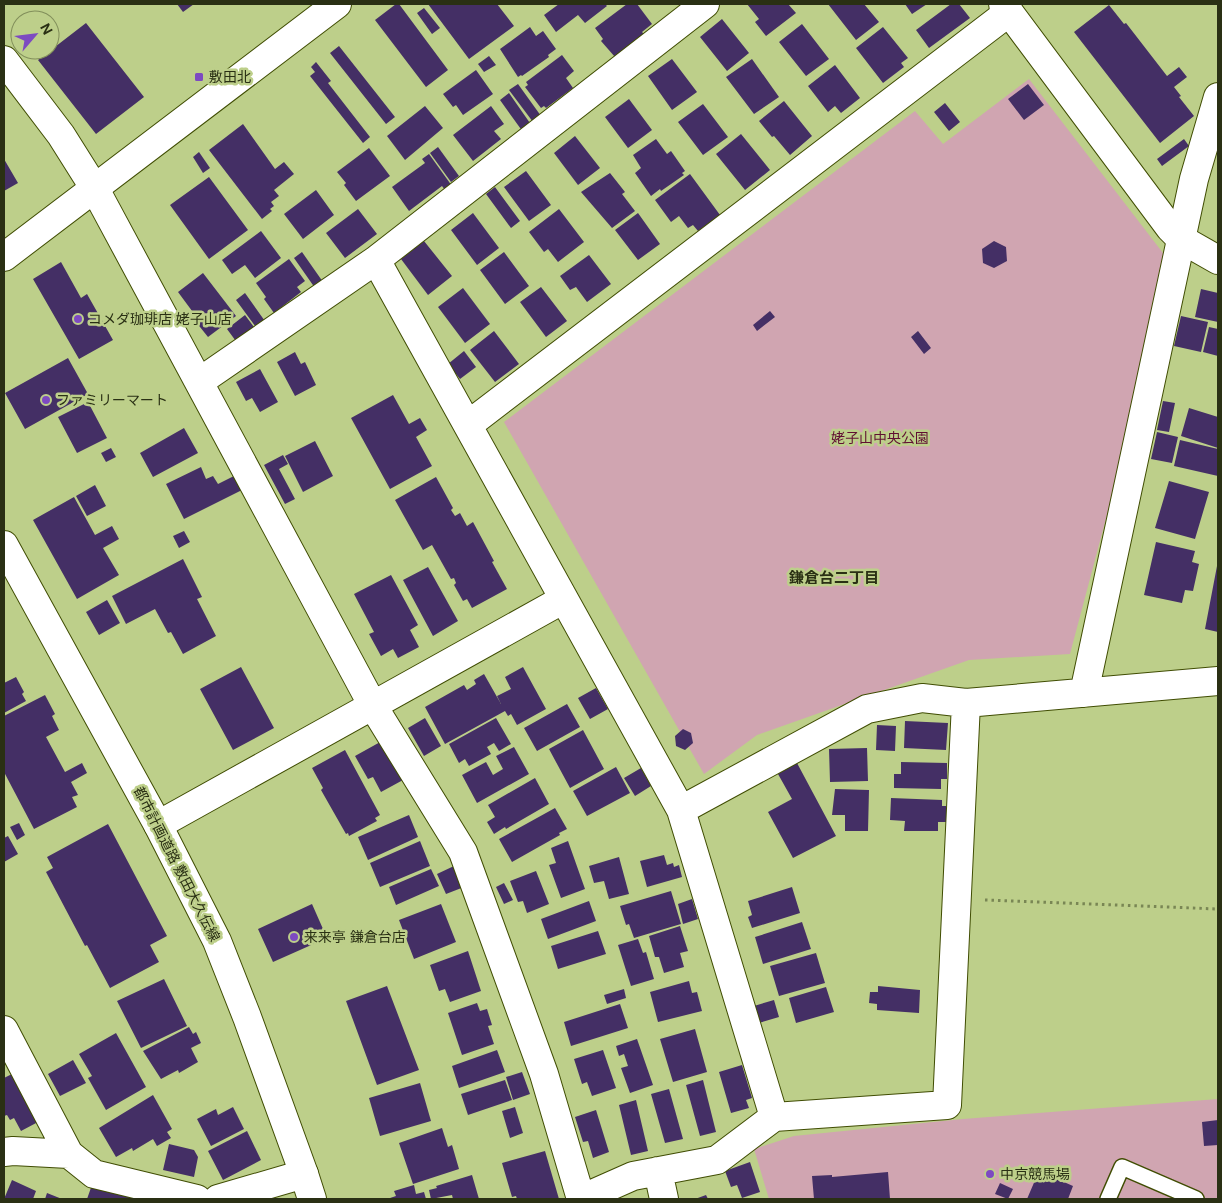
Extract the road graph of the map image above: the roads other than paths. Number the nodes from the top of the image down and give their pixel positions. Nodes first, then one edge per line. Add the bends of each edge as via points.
1 (337, 4) edge
2 (705, 4) edge
3 (1006, 8) edge
4 (4, 60) edge
5 (1218, 97) edge
6 (95, 189) junction
7 (1181, 239) junction
8 (4, 257) edge
9 (376, 260) junction
10 (1218, 260) edge
11 (199, 382) junction
12 (468, 425) junction
13 (4, 548) edge
14 (564, 600) junction
15 (1218, 681) edge
16 (1084, 693) junction
17 (966, 703) junction
18 (373, 706) junction
19 (681, 810) junction
20 (158, 825) junction
21 (4, 1030) edge
22 (774, 1117) junction
23 (4, 1152) edge
24 (69, 1154) junction
25 (658, 1171) junction
26 (304, 1174) junction
27 (1172, 1194) edge
28 (198, 1199) edge
29 (218, 1199) edge
30 (312, 1199) edge
31 (581, 1199) edge
32 (664, 1199) edge
33 (1108, 1199) edge
34 (1196, 1199) edge

1 - 6 street
2 - 9 street
3 - 7 street
3 - 12 street
4 - 6 street via 61,135
5 - 7 street via 1194,179
6 - 8 street
6 - 11 street
7 - 10 street
7 - 16 street
9 - 11 street
9 - 12 street
11 - 18 street
12 - 14 street
13 - 20 street, 都市計画道路 敷田大久伝線
14 - 18 street
14 - 19 street
15 - 16 street
16 - 17 street
17 - 19 street via 922,698 867,708
17 - 22 street via 947,1105
18 - 20 street
18 - 31 street via 463,852 544,1074
19 - 22 street
20 - 26 street, 都市計画道路 敷田大久伝線 via 217,941
21 - 24 street
22 - 25 street via 717,1160
23 - 24 street
24 - 28 street via 94,1174
25 - 31 street via 633,1176
25 - 32 street
26 - 29 street
26 - 30 street, 都市計画道路 敷田大久伝線
27 - 33 lane via 1122,1167
27 - 34 lane

